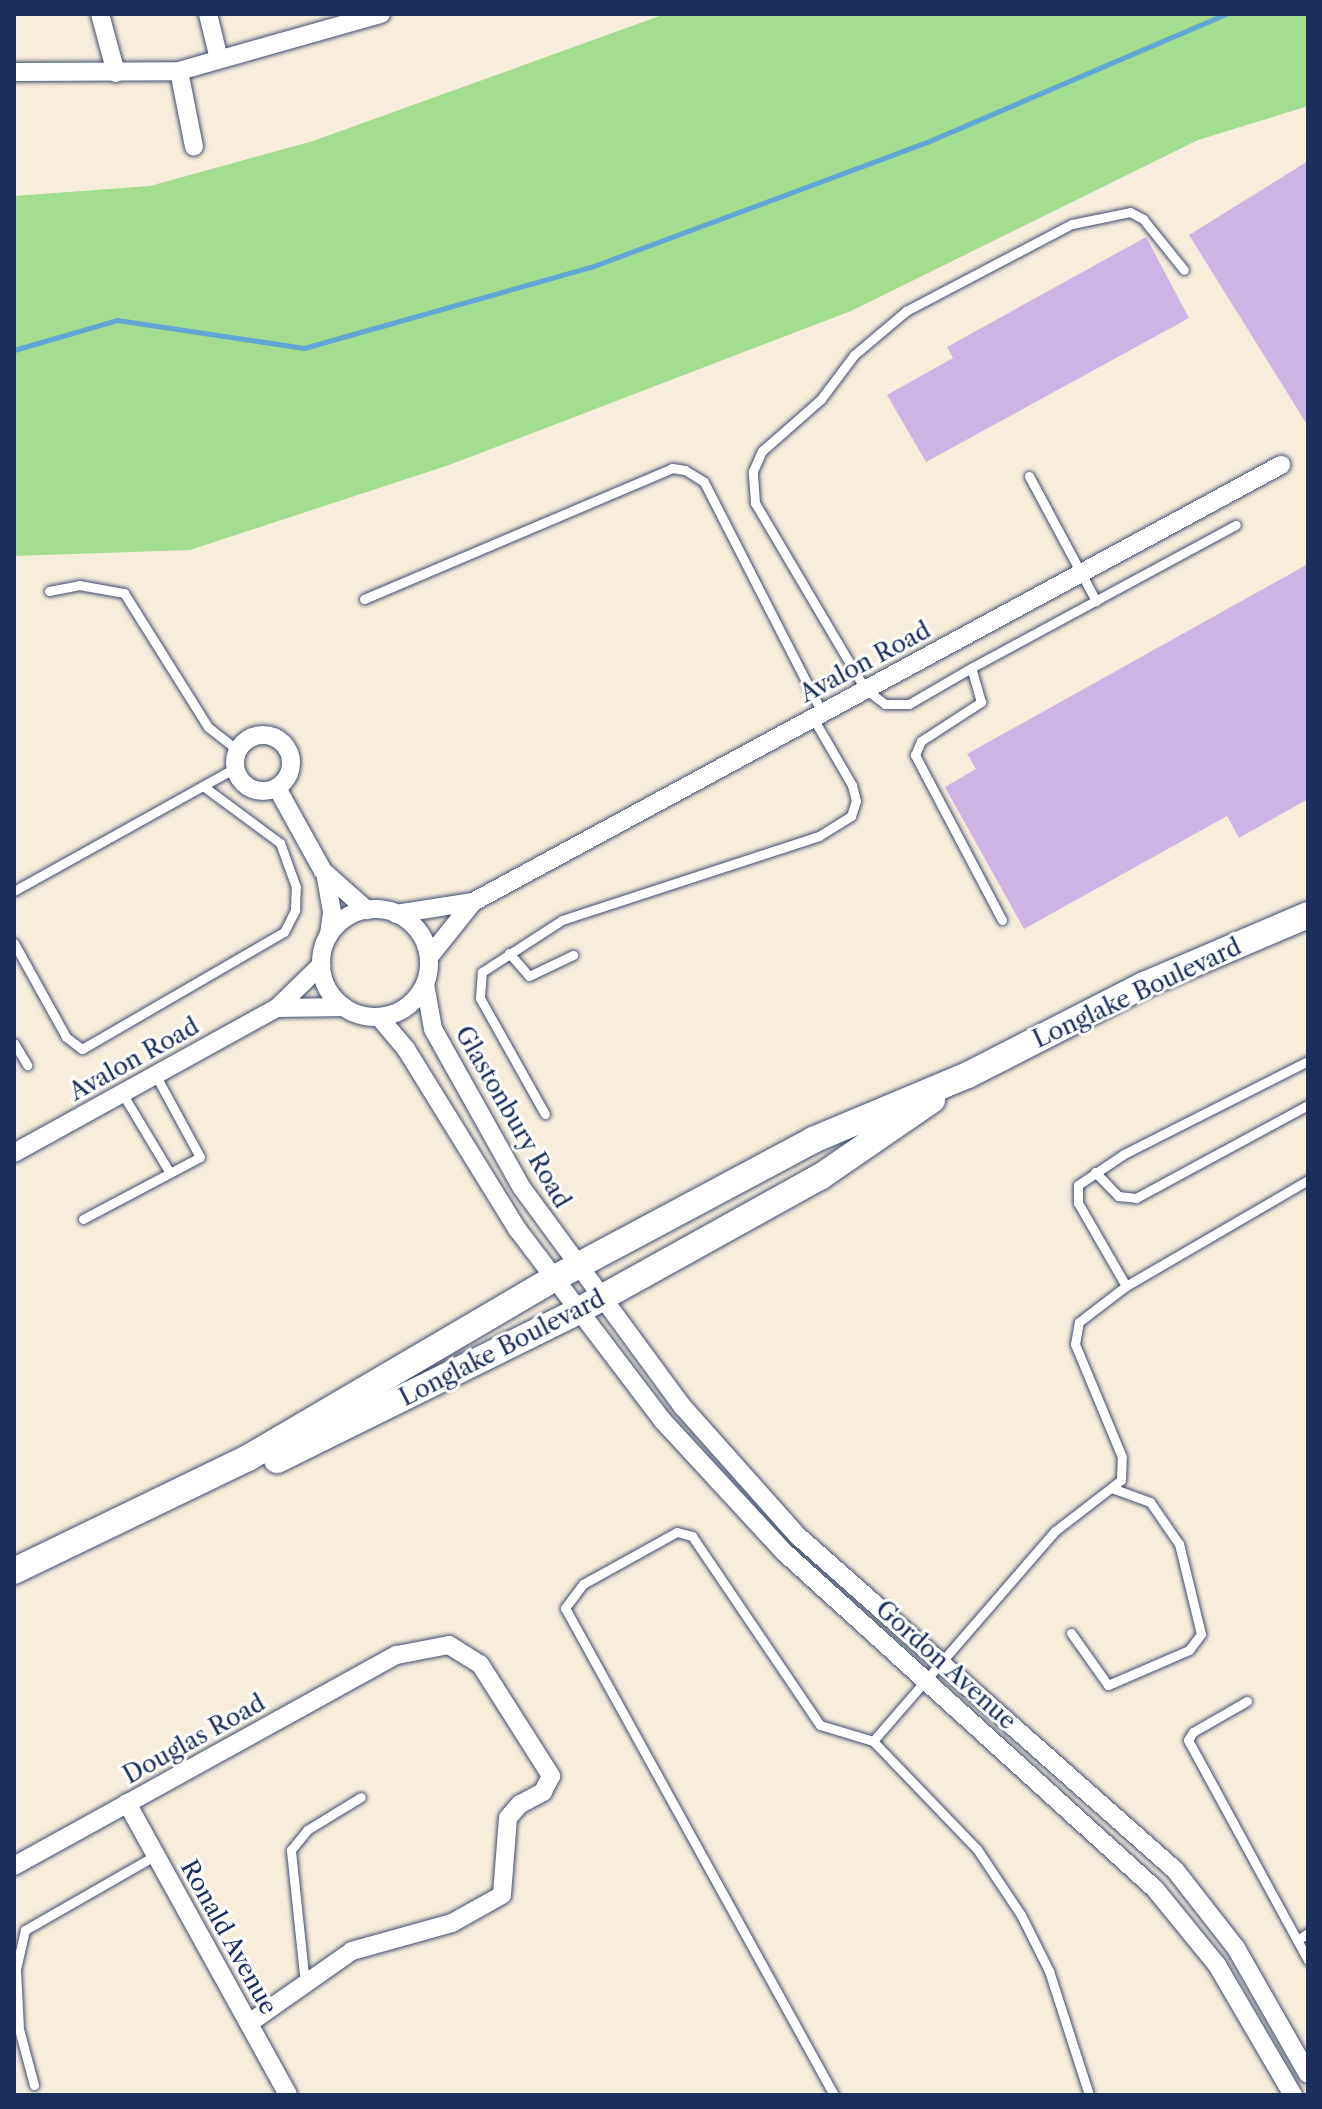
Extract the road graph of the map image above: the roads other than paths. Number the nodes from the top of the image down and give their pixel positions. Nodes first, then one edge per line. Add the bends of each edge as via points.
1 (100, 14) edge
2 (208, 14) edge
3 (381, 14) edge
4 (325, 22) edge
5 (219, 59) junction
6 (179, 71) junction
7 (14, 72) edge
8 (116, 73) junction
9 (194, 147) dead end
10 (1184, 270) dead end
11 (1281, 465) dead end
12 (1029, 476) dead end
13 (1236, 525) dead end
14 (1080, 573) junction
15 (49, 591) dead end
16 (364, 599) dead end
17 (1096, 601) junction
18 (971, 668) junction
19 (865, 689) junction
20 (818, 715) junction
21 (236, 759) junction
22 (203, 786) junction
23 (277, 788) junction
24 (323, 871) junction
25 (14, 891) edge
26 (473, 902) junction
27 (367, 910) junction
28 (396, 914) junction
29 (1308, 915) edge
30 (1002, 920) dead end
31 (329, 935) junction
32 (14, 943) edge
33 (509, 953) junction
34 (573, 955) dead end
35 (429, 957) junction
36 (321, 965) junction
37 (425, 984) junction
38 (344, 1007) junction
39 (277, 1008) junction
40 (379, 1017) junction
41 (14, 1043) edge
42 (1308, 1061) edge
43 (27, 1065) dead end
44 (155, 1074) junction
45 (968, 1075) junction
46 (122, 1093) junction
47 (1308, 1105) edge
48 (545, 1114) dead end
49 (14, 1153) edge
50 (1095, 1172) junction
51 (170, 1173) junction
52 (1308, 1180) edge
53 (83, 1219) dead end
54 (579, 1265) junction
55 (553, 1279) junction
56 (1126, 1286) junction
57 (605, 1295) junction
58 (576, 1312) junction
59 (1114, 1489) junction
60 (14, 1571) edge
61 (14, 1582) edge
62 (1071, 1633) dead end
63 (940, 1660) junction
64 (925, 1679) junction
65 (1247, 1701) dead end
66 (873, 1741) junction
67 (361, 1797) dead end
68 (127, 1803) junction
69 (156, 1855) junction
70 (14, 1866) edge
71 (1308, 1933) edge
72 (1297, 1940) junction
73 (1308, 1960) edge
74 (305, 1988) junction
75 (249, 2023) junction
76 (1308, 2074) edge
77 (34, 2085) dead end
78 (288, 2095) edge
79 (834, 2095) edge
80 (1089, 2095) edge
81 (1293, 2095) edge

1 - 8 street
2 - 5 street
3 - 4 street
4 - 5 street
5 - 6 street
6 - 8 street
6 - 9 street
7 - 8 street
10 - 19 lane via 1143,219 1130,212 1072,224 906,311 854,355 821,399 762,451 750,484 755,503
11 - 14 street, Avalon Road
12 - 14 lane
13 - 17 lane
14 - 17 lane
14 - 19 street, Avalon Road
15 - 21 lane via 91,585 124,593 208,727
16 - 20 lane via 672,468 685,470 704,482
17 - 18 lane
18 - 19 lane via 909,704 885,704
18 - 30 lane via 981,702 921,741 915,755
19 - 20 street, Avalon Road
20 - 26 street, Avalon Road
20 - 33 lane via 852,785 856,801 851,816 819,836 562,920
21 - 22 lane
21 - 23 street via 251,790
21 - 23 street via 260,735 285,746 290,773
22 - 25 lane
22 - 32 lane via 280,843 296,887 295,910 284,932 82,1049 66,1037
23 - 24 street
24 - 27 street
24 - 31 street via 331,895
26 - 28 street, Avalon Road
26 - 35 street, Avalon Road
27 - 28 street
27 - 31 street
28 - 35 street via 419,932
29 - 45 main road, Longlake Boulevard via 1144,985
31 - 36 street
33 - 34 lane via 529,976
33 - 48 lane via 482,972 480,998
35 - 37 street
36 - 38 street via 324,981
36 - 39 street
37 - 40 street via 407,1007
37 - 54 street, Glastonbury Road via 433,1029 522,1188
38 - 39 street
38 - 40 street
39 - 44 street, Avalon Road
40 - 55 street via 426,1080
41 - 43 lane
42 - 50 lane
44 - 46 street, Avalon Road
44 - 51 lane via 200,1157
45 - 54 main road, Longlake Boulevard via 813,1140
45 - 57 main road, Longlake Boulevard via 820,1177
46 - 49 street, Avalon Road
46 - 51 lane
47 - 50 lane via 1136,1198 1118,1196
50 - 56 lane via 1078,1185 1078,1203
51 - 53 lane
52 - 56 lane
54 - 55 main road, Longlake Boulevard
54 - 57 street, Gordon Avenue
55 - 58 street, Gordon Avenue
55 - 60 main road, Longlake Boulevard via 248,1458
56 - 59 lane via 1087,1314 1076,1334 1084,1374 1122,1457 1121,1480
57 - 58 main road, Longlake Boulevard
57 - 63 street, Gordon Avenue via 675,1396 762,1499
58 - 61 main road, Longlake Boulevard via 387,1408
58 - 64 street, Gordon Avenue via 716,1483
59 - 62 lane via 1150,1502 1179,1544 1201,1634 1189,1650 1108,1685
59 - 63 lane via 1055,1531
63 - 64 lane
63 - 76 street, Gordon Avenue via 1175,1870 1236,1948
64 - 66 lane
64 - 81 street, Gordon Avenue via 1074,1811 1190,1927
65 - 72 lane via 1188,1740
66 - 79 lane via 820,1725 685,1532 667,1536 583,1584 566,1601 568,1618
66 - 80 lane via 977,1849 1021,1915 1070,2027
67 - 74 lane via 307,1830 291,1850
68 - 69 street, Ronald Avenue
68 - 70 street, Douglas Road
68 - 74 street, Douglas Road via 397,1655 449,1645 480,1664 547,1765 550,1785 508,1818 502,1895 489,1906 352,1951
69 - 75 street, Ronald Avenue
69 - 77 lane via 25,1930 16,1969 19,2029
71 - 72 lane
72 - 73 lane
74 - 75 street
75 - 78 street, Ronald Avenue

